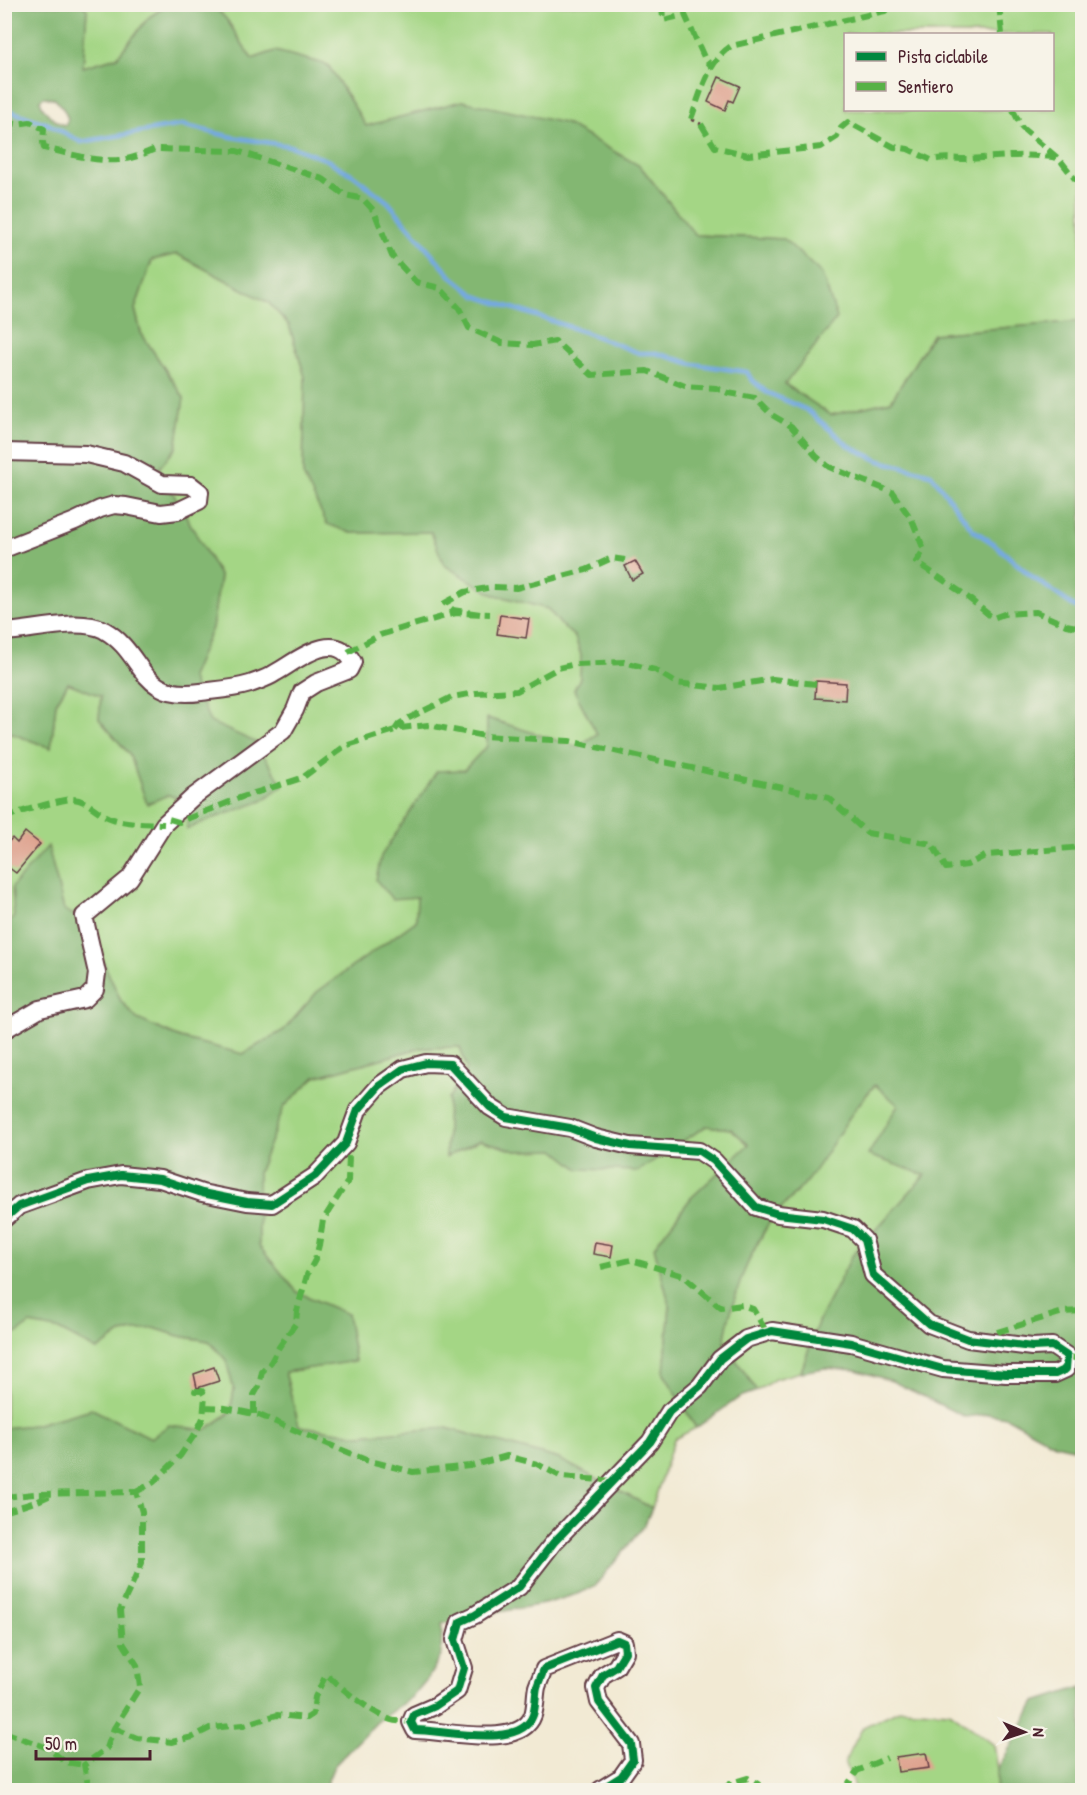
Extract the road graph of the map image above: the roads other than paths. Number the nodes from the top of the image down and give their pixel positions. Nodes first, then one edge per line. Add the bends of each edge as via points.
1 (4, 452) edge
2 (4, 549) edge
3 (4, 632) edge
4 (4, 1030) edge
5 (4, 1219) edge
6 (600, 1791) edge

1 - 2 street via 86,454 124,463 162,484 191,485 200,492 199,501 178,511 161,513 114,505
3 - 4 street via 85,624 103,630 118,642 145,677 159,689 174,692 250,684 273,675 311,650 334,647 348,652 353,662 350,670 302,692 283,731 193,796 164,824 130,878 84,915 97,973 95,989 85,999 40,1009
5 - 6 street via 20,1206 88,1181 121,1175 160,1179 247,1202 272,1203 315,1176 346,1143 358,1110 379,1086 402,1069 426,1063 450,1064 490,1107 506,1117 570,1128 630,1146 699,1151 714,1161 756,1207 778,1214 824,1219 853,1229 864,1240 873,1275 929,1324 968,1339 1052,1346 1067,1356 1066,1369 1055,1374 944,1369 851,1343 772,1331 746,1339 720,1359 700,1386 669,1412 650,1443 554,1542 519,1587 460,1622 455,1640 464,1668 457,1691 414,1715 411,1722 415,1730 511,1734 525,1728 534,1714 544,1669 617,1640 624,1643 625,1652 596,1688 599,1702 631,1744 633,1760 621,1777

